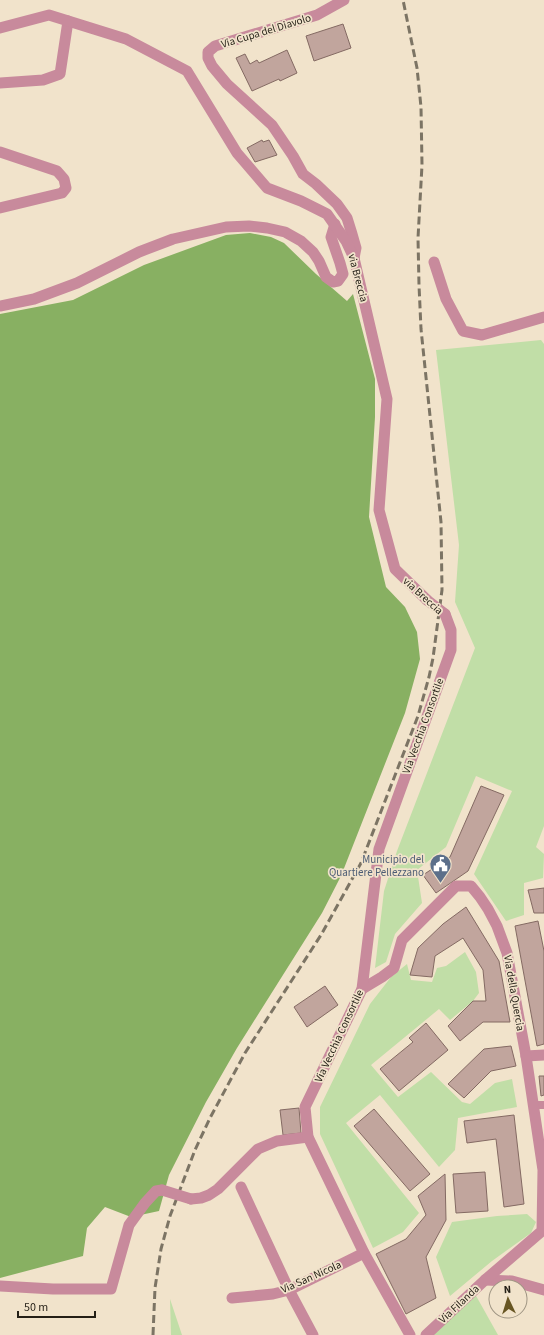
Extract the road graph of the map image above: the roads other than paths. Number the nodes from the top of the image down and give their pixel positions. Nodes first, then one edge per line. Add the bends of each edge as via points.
1 (344, 0) edge
2 (68, 21) junction
3 (0, 28) edge
4 (0, 83) edge
5 (0, 152) edge
6 (0, 208) edge
7 (335, 224) junction
8 (354, 258) junction
9 (434, 262) dead end
10 (0, 306) edge
11 (544, 317) edge
12 (450, 650) joint
13 (362, 989) junction
14 (544, 1055) edge
15 (526, 1056) junction
16 (538, 1105) edge
17 (308, 1137) junction
18 (241, 1187) dead end
19 (364, 1253) junction
20 (485, 1280) junction
21 (0, 1286) edge
22 (289, 1290) junction
23 (544, 1290) edge
24 (232, 1298) dead end
25 (313, 1335) edge
26 (410, 1335) edge
27 (426, 1335) edge

1 - 8 street, Via Cupa del Diavolo via 317,15 215,46 208,52 208,58 228,84 272,125 302,174 332,199 347,218 356,248
2 - 3 street via 49,15
2 - 4 street via 60,74 43,80
2 - 7 street via 126,39 187,71 237,153 267,188 328,214
5 - 6 street via 57,171 64,179 66,188 62,193
7 - 8 street, via Breccia
7 - 10 street, via Breccia via 331,237 343,274 338,281 333,282 326,277 320,261 313,252 285,232 249,226 226,227 173,239 41,297
8 - 12 street, via Breccia, bridge via 387,399 379,510 395,569 445,614 451,630
9 - 11 street via 446,299 463,331 482,335
12 - 13 street, Via Vecchia Consortile via 379,849
13 - 15 street, Via della Quercia via 394,968 402,940 456,886 471,886 488,909 507,953
13 - 17 street, Via Vecchia Consortile via 305,1107
14 - 15 street
15 - 16 street, Via Filanda
16 - 20 street, Via Filanda via 543,1170 542,1231
17 - 19 street, Via Vecchia Consortile
17 - 21 street, bridge via 277,1141 258,1149 218,1189 201,1198 191,1199 162,1190 156,1191 129,1225 111,1289
18 - 22 street
19 - 22 street, Via San Nicola
19 - 26 street, Via Vecchia Consortile
20 - 23 street via 512,1281
20 - 27 street, Via Filanda
22 - 24 street, Via San Nicola
22 - 25 street

